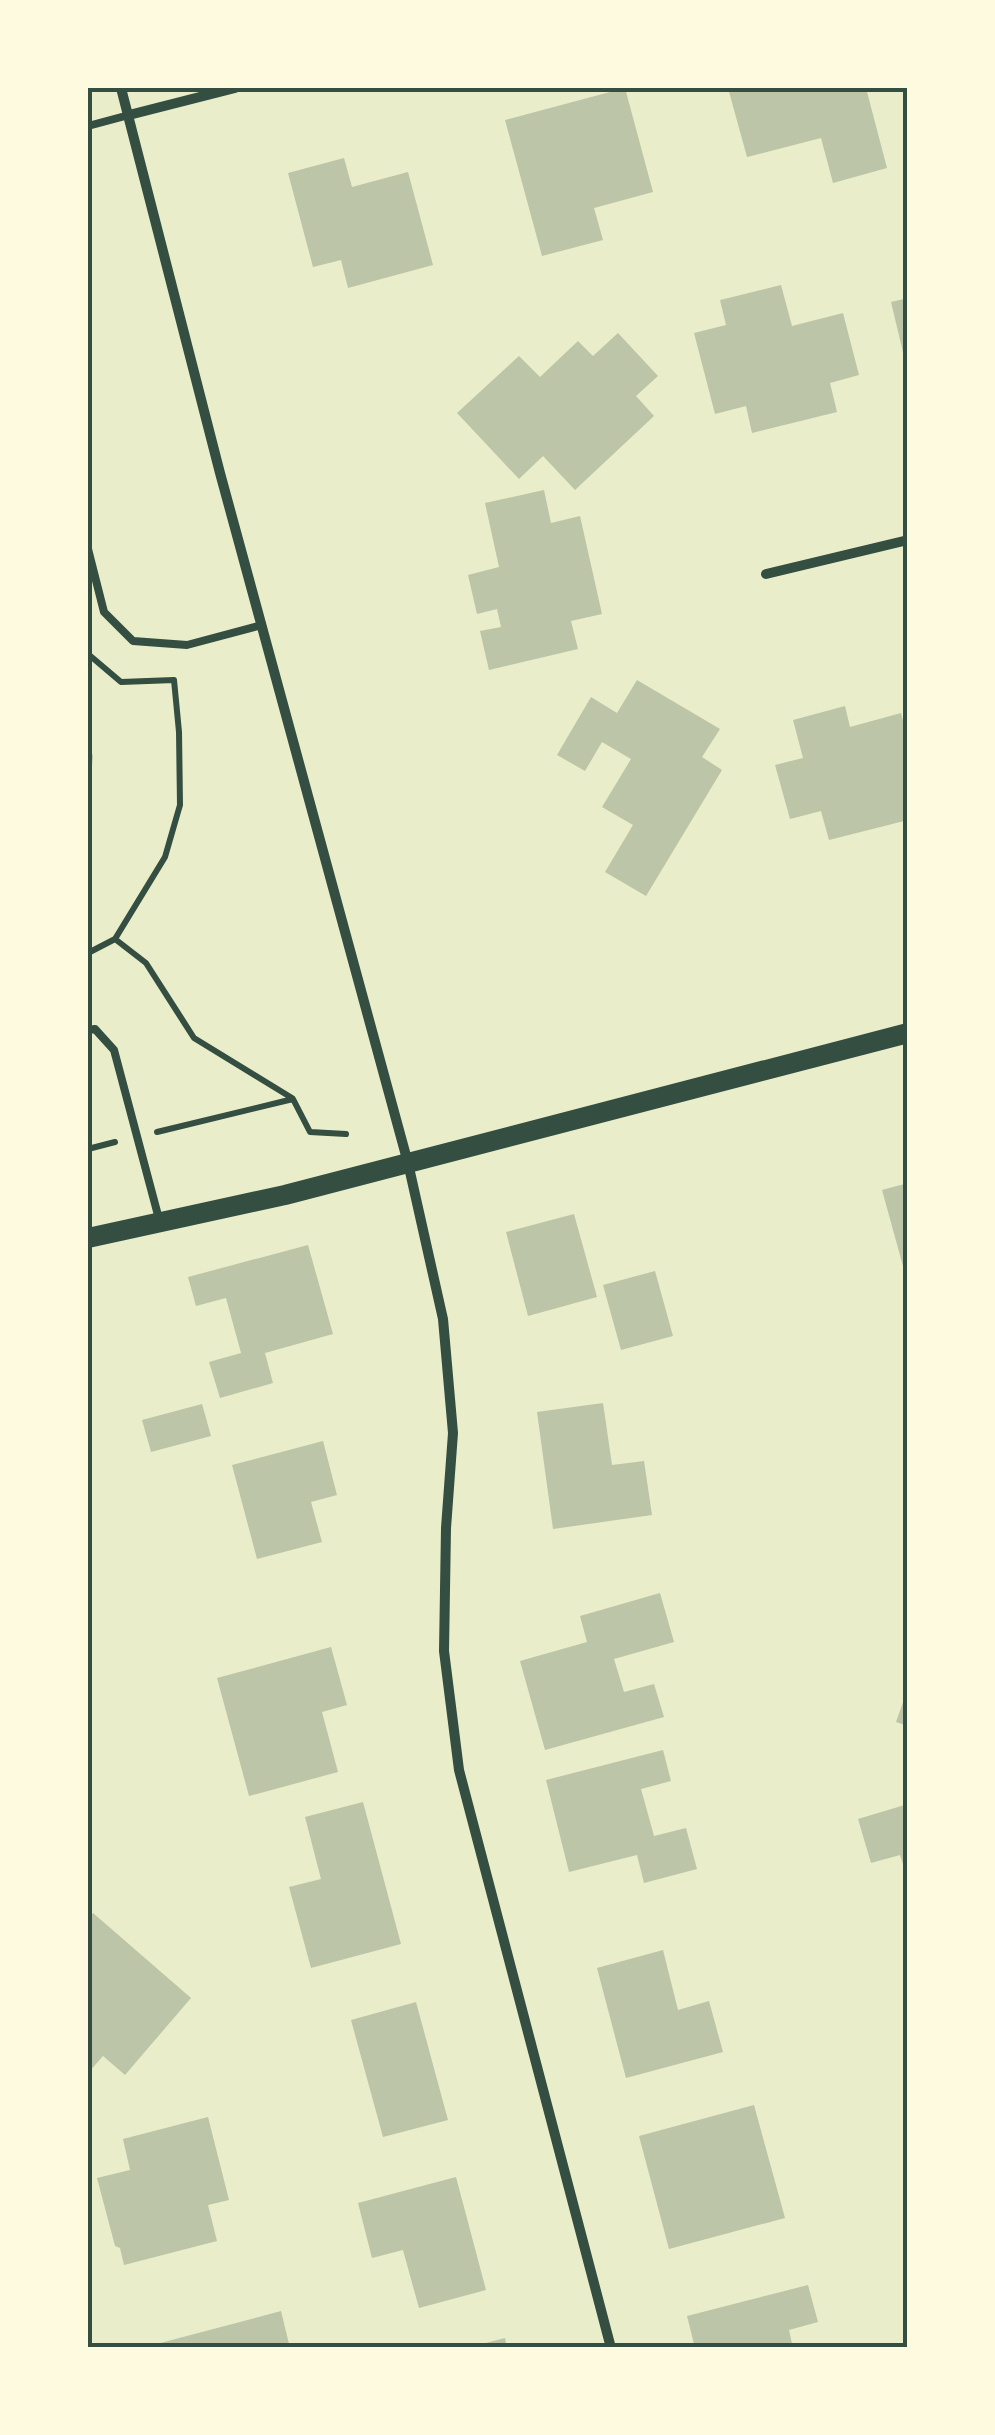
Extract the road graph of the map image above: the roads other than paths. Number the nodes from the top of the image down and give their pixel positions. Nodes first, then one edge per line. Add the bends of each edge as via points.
1 (122, 88) edge
2 (235, 88) edge
3 (129, 116) junction
4 (88, 126) edge
5 (908, 540) edge
6 (88, 549) edge
7 (766, 574) dead end
8 (262, 625) junction
9 (88, 1030) edge
10 (908, 1033) edge
11 (408, 1163) junction
12 (160, 1224) junction
13 (88, 1238) edge
14 (611, 2348) edge

1 - 3 street
2 - 3 street
3 - 4 lane
3 - 8 street
5 - 7 street
6 - 8 lane via 104,612 133,640 187,645
8 - 11 street
9 - 12 lane via 114,1050
10 - 11 main road
11 - 12 main road
11 - 14 street via 443,1319 454,1433 444,1652 459,1770
12 - 13 main road

